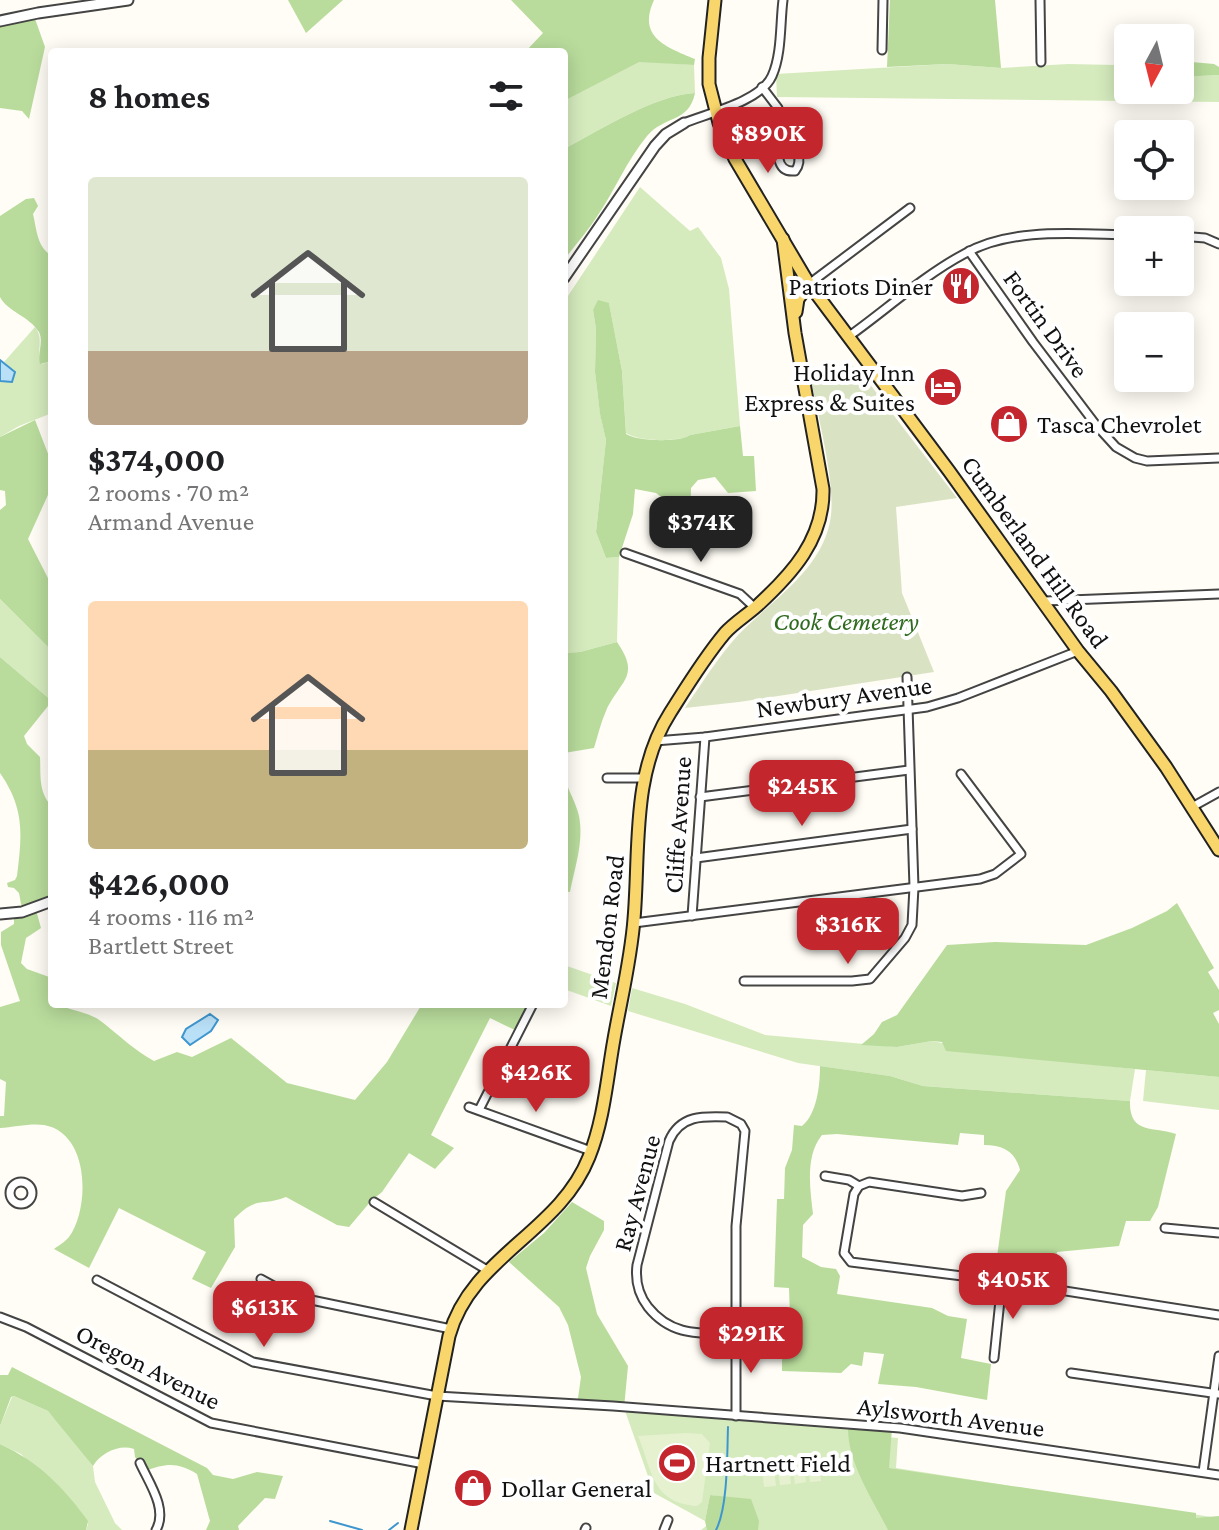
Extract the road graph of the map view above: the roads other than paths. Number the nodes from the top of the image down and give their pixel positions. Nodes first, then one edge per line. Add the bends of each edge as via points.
1 (128, 0) edge
2 (715, 0) edge
3 (783, 0) edge
4 (883, 0) edge
5 (1040, 0) edge
6 (0, 21) edge
7 (882, 50) dead end
8 (1041, 62) dead end
9 (762, 87) junction
10 (715, 111) junction
11 (684, 123) joint
12 (780, 130) junction
13 (910, 208) dead end
14 (1114, 235) edge
15 (1194, 237) edge
16 (783, 239) junction
17 (1219, 244) edge
18 (969, 251) junction
19 (568, 272) edge
20 (811, 280) junction
21 (790, 297) junction
22 (795, 333) junction
23 (848, 337) junction
24 (1219, 458) edge
25 (625, 553) dead end
26 (1219, 594) edge
27 (1045, 601) junction
28 (755, 608) junction
29 (1078, 651) junction
30 (907, 677) dead end
31 (908, 710) junction
32 (705, 737) junction
33 (655, 741) junction
34 (909, 770) junction
35 (961, 774) dead end
36 (607, 778) dead end
37 (643, 778) junction
38 (1219, 792) edge
39 (700, 797) junction
40 (1192, 807) junction
41 (912, 829) junction
42 (1219, 850) edge
43 (696, 858) junction
44 (914, 887) junction
45 (48, 902) edge
46 (0, 914) edge
47 (692, 916) junction
48 (634, 923) junction
49 (744, 981) dead end
50 (531, 1008) edge
51 (469, 1107) dead end
52 (479, 1110) junction
53 (591, 1151) junction
54 (825, 1176) dead end
55 (859, 1186) junction
56 (1, 1187) edge
57 (11, 1187) dead end
58 (981, 1193) dead end
59 (374, 1202) dead end
60 (1165, 1228) dead end
61 (1219, 1233) edge
62 (487, 1270) junction
63 (261, 1279) dead end
64 (97, 1280) dead end
65 (1002, 1281) junction
66 (1219, 1315) edge
67 (0, 1317) edge
68 (451, 1329) junction
69 (736, 1334) junction
70 (1219, 1356) edge
71 (994, 1358) dead end
72 (1071, 1373) dead end
73 (1216, 1394) edge
74 (437, 1396) junction
75 (736, 1416) junction
76 (140, 1463) dead end
77 (424, 1464) junction
78 (1203, 1472) junction
79 (1219, 1475) edge
80 (668, 1520) dead end
81 (156, 1530) edge
82 (411, 1530) edge
83 (664, 1530) edge

1 - 6 street
2 - 10 main road via 709,71
3 - 9 street via 773,75
4 - 7 street
5 - 8 street
9 - 10 street via 752,97
9 - 12 street via 778,108
10 - 11 street
10 - 16 main road via 729,148
11 - 19 street via 660,140
12 - 12 street via 779,163 795,171 799,156
13 - 20 street
14 - 18 street via 1023,237
15 - 17 street
16 - 20 main road
16 - 21 main road, Mendon Road
18 - 23 street
18 - 24 street, Fortin Drive via 1116,447 1147,461
20 - 21 main road
20 - 22 main road, Mendon Road via 798,299
20 - 23 main road, Cumberland Hill Road
21 - 22 main road, Mendon Road
22 - 28 main road, Mendon Road via 823,489 822,513 798,565
23 - 27 main road, Cumberland Hill Road
25 - 28 street via 740,594
26 - 27 street
27 - 29 main road, Cumberland Hill Road
28 - 33 main road, Mendon Road via 726,632
29 - 31 street, Newbury Avenue via 958,698
29 - 40 main road, Cumberland Hill Road
30 - 31 street
31 - 32 street, Newbury Avenue
31 - 34 street
32 - 33 street, Newbury Avenue
32 - 39 street, Cliffe Avenue
33 - 37 main road, Mendon Road
34 - 39 street
34 - 41 street
35 - 44 street via 1021,854 989,877
36 - 37 street
37 - 48 main road, Mendon Road
38 - 40 street
39 - 43 street, Cliffe Avenue
40 - 42 main road, Cumberland Hill Road
41 - 43 street
41 - 44 street
43 - 47 street, Cliffe Avenue
44 - 47 street
44 - 49 street via 910,929 870,979
45 - 46 street
47 - 48 street
48 - 53 main road, Mendon Road
50 - 52 street
51 - 52 street
52 - 53 street
53 - 62 main road, Mendon Road via 561,1203
54 - 55 street
55 - 58 street via 869,1182 962,1196
55 - 65 street via 844,1253 851,1262
56 - 57 street
59 - 62 street
60 - 61 street
62 - 68 main road, Mendon Road via 465,1297
63 - 68 street via 292,1296
64 - 74 street, Aylsworth Avenue via 253,1362
65 - 66 street
65 - 71 street
67 - 77 street, Oregon Avenue via 211,1423
68 - 74 main road, Mendon Road
69 - 69 street, Ray Avenue via 736,1226 744,1127 727,1117 693,1119 676,1126 669,1141 637,1282 641,1297 665,1324 695,1333
69 - 75 street, Ray Avenue
70 - 73 street
72 - 73 street
73 - 78 street
74 - 75 street, Aylsworth Avenue
74 - 77 main road, Mendon Road
75 - 78 street, Aylsworth Avenue via 900,1428
76 - 81 street via 160,1507
77 - 82 main road, Mendon Road
78 - 79 street, Aylsworth Avenue
80 - 83 street

